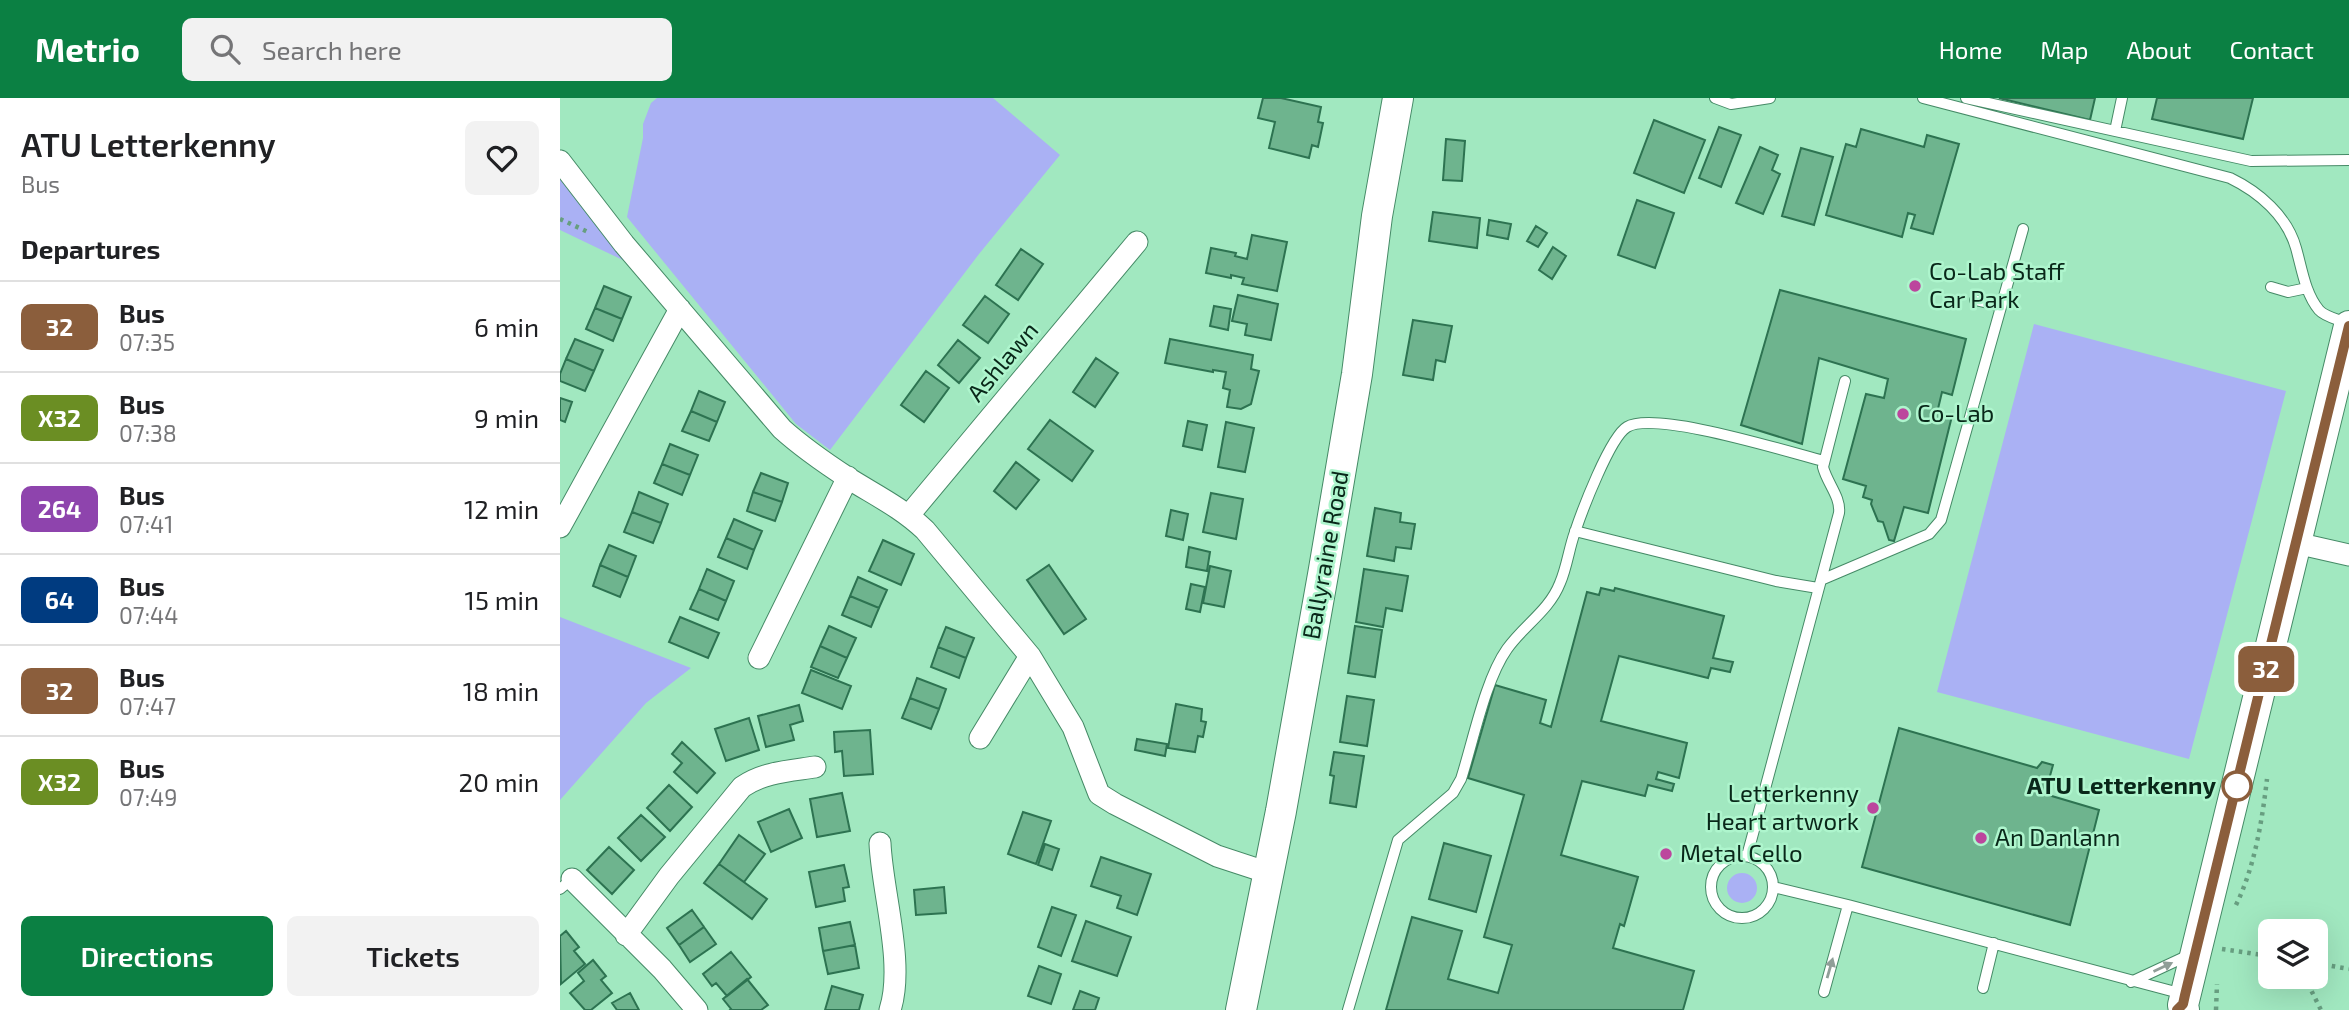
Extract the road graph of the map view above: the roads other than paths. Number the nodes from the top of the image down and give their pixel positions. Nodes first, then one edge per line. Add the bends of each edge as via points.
1 (1398, 98) edge
2 (1715, 98) edge
3 (1770, 98) edge
4 (1923, 98) edge
5 (1966, 98) edge
6 (2122, 98) edge
7 (2115, 131) junction
8 (2349, 160) edge
9 (560, 161) edge
10 (2023, 229) dead end
11 (1137, 242) dead end
12 (2271, 287) dead end
13 (2306, 288) junction
14 (1975, 299) dead end
15 (2001, 306) junction
16 (680, 309) junction
17 (2349, 325) edge
18 (1845, 381) dead end
19 (1824, 461) junction
20 (848, 477) junction
21 (909, 515) junction
22 (560, 527) edge
23 (1575, 531) junction
24 (2296, 543) junction
25 (2349, 555) edge
26 (1819, 584) junction
27 (1030, 656) junction
28 (759, 659) dead end
29 (980, 738) dead end
30 (815, 767) dead end
31 (880, 843) dead end
32 (1748, 856) junction
33 (1269, 873) junction
34 (566, 884) edge
35 (1773, 887) junction
36 (1848, 905) junction
37 (626, 935) junction
38 (1994, 943) junction
39 (2208, 951) junction
40 (2131, 982) junction
41 (1983, 988) dead end
42 (1824, 992) dead end
43 (2182, 1005) edge
44 (697, 1010) edge
45 (890, 1010) edge
46 (1241, 1010) edge
47 (1348, 1010) edge

1 - 33 main road, Ballyraine Road via 1357,374
2 - 3 lane via 1731,104
4 - 13 lane via 2230,178 2252,189 2280,217 2295,244
5 - 7 lane
6 - 7 lane
7 - 8 lane via 2251,161
9 - 16 street
10 - 15 lane
11 - 21 street, Ashlawn
12 - 13 lane via 2288,292
13 - 17 lane via 2321,313
14 - 15 lane
15 - 26 lane via 1945,512 1936,529
16 - 20 street via 782,429
16 - 22 street
17 - 24 main road
18 - 19 lane
19 - 23 lane via 1679,425 1644,422 1626,428 1612,443
19 - 26 lane via 1825,476 1840,504
20 - 21 street
20 - 28 street
21 - 27 street
23 - 26 lane via 1776,581
23 - 47 lane via 1551,601 1507,648 1493,672 1453,793 1398,840
24 - 25 street
24 - 39 main road
26 - 32 lane
27 - 29 street
27 - 33 street via 1073,727 1099,794 1217,856
30 - 37 street via 766,775 742,787
31 - 45 street via 895,969
32 - 35 lane via 1765,866
32 - 35 lane via 1731,858 1717,869 1711,888 1717,905 1731,916 1751,916 1764,909
33 - 46 main road, Ballyraine Road
34 - 37 street
35 - 36 lane
36 - 38 lane
42 -> 36 lane
37 - 44 street
38 - 40 lane
38 - 41 lane
40 -> 39 lane
39 - 43 main road
40 - 43 lane

